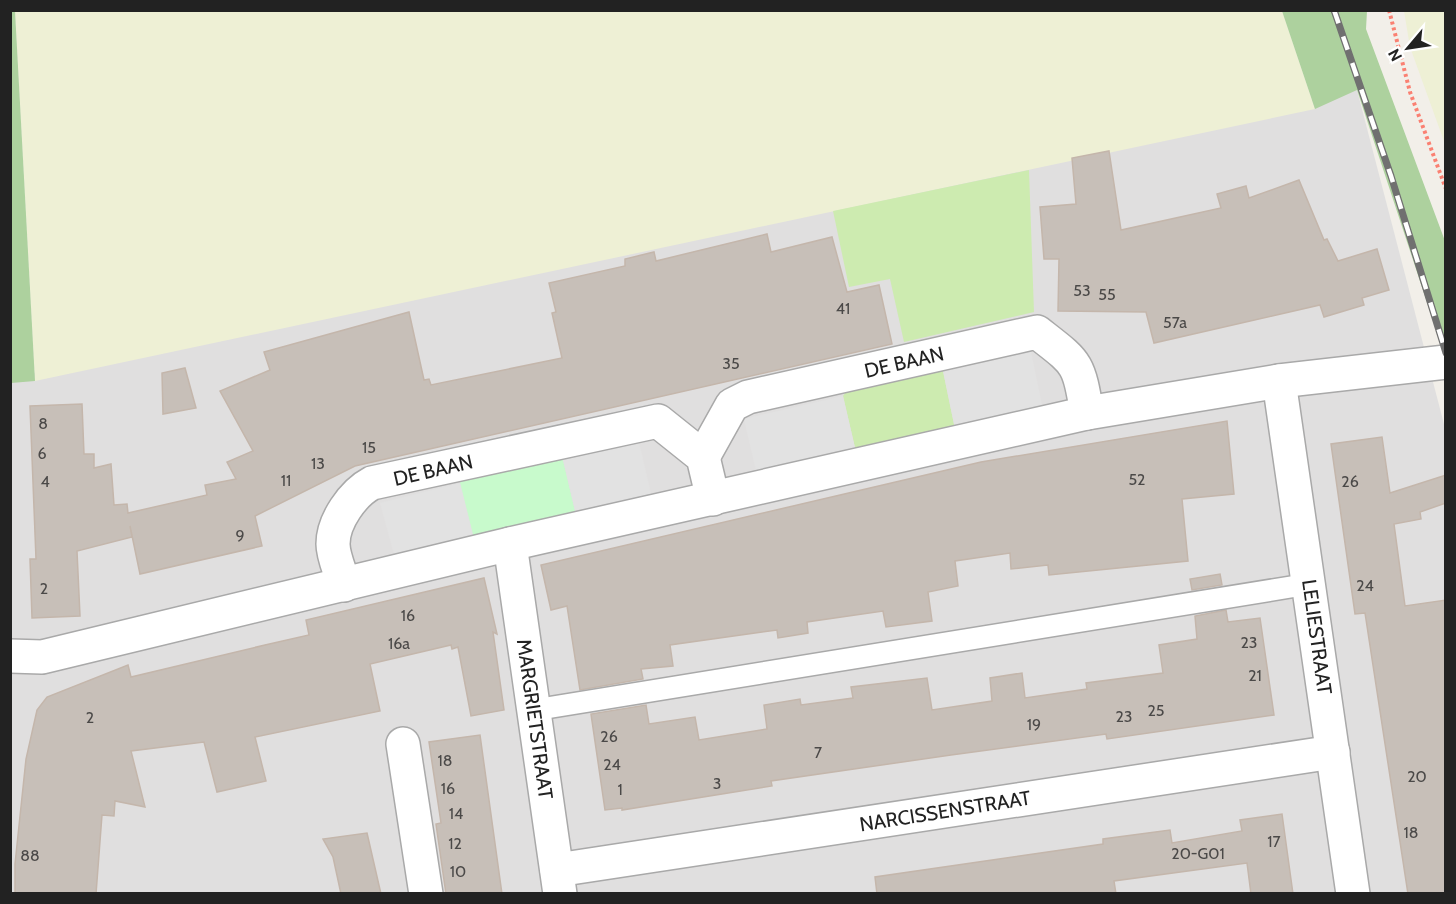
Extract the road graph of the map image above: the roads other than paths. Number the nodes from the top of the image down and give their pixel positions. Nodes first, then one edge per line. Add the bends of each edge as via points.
1 (1446, 362) edge
2 (1280, 381) junction
3 (1087, 413) junction
4 (703, 457) junction
5 (713, 499) junction
6 (510, 544) junction
7 (1309, 584) junction
8 (344, 585) junction
9 (10, 656) edge
10 (534, 710) junction
11 (403, 744) dead end
12 (1333, 752) junction
13 (559, 882) edge
14 (426, 894) edge
15 (1353, 894) edge

1 - 2 street
2 - 3 street
2 - 7 street, LELIESTRAAT
3 - 4 street, DE BAAN via 1080,375 1073,361 1037,332 748,397 732,405
3 - 5 street
4 - 5 street
4 - 8 street, DE BAAN via 658,421 645,422 372,483 352,498 333,544
5 - 6 street
6 - 8 street
6 - 10 street, MARGRIETSTRAAT
7 - 10 lane
7 - 12 street, LELIESTRAAT
8 - 9 street via 42,657
10 - 13 street, MARGRIETSTRAAT
11 - 14 street
12 - 13 street, NARCISSENSTRAAT
12 - 15 street, LELIESTRAAT

